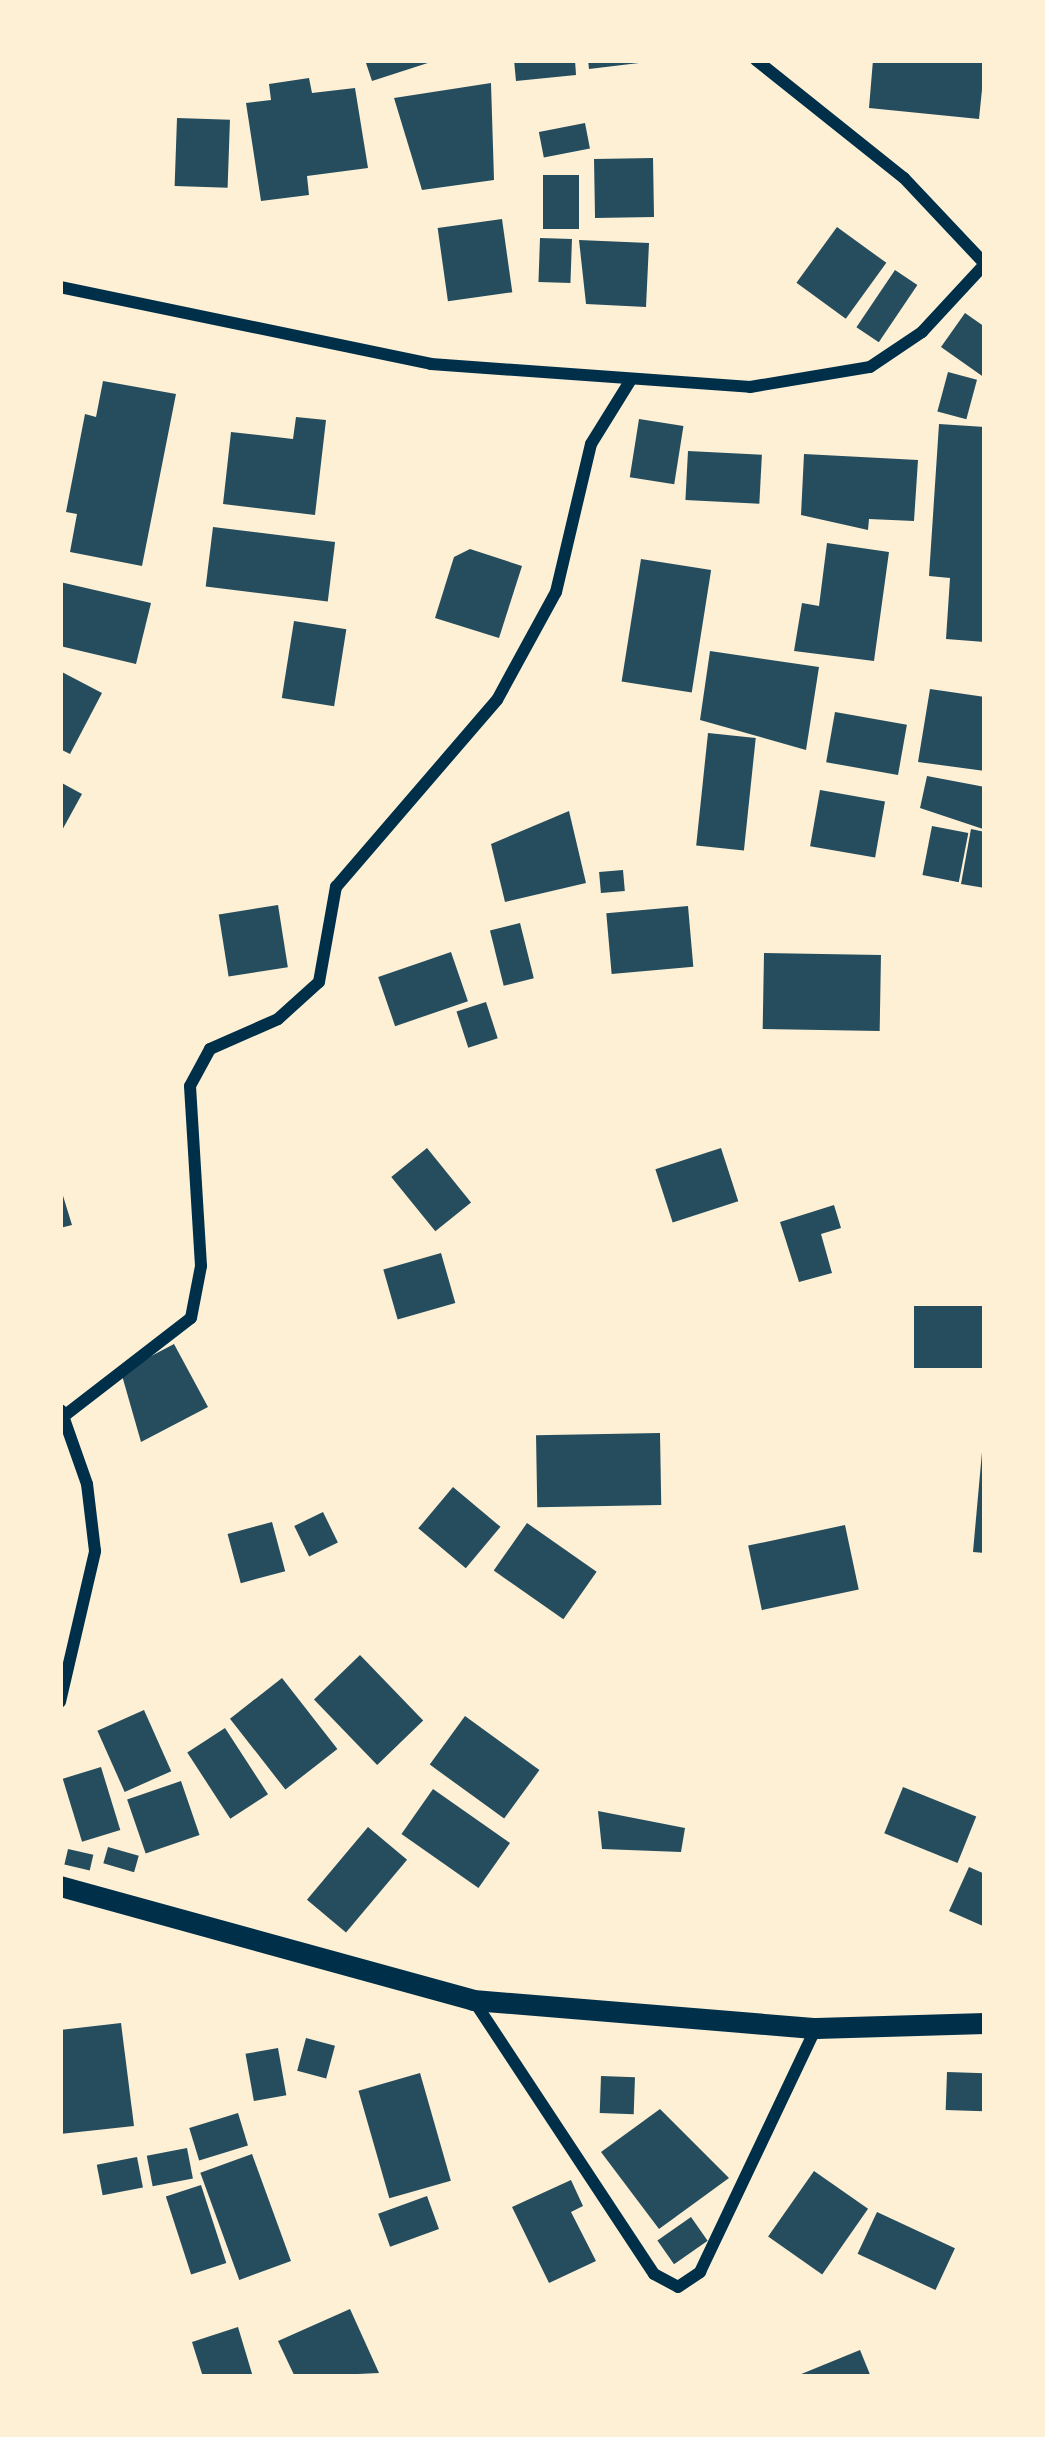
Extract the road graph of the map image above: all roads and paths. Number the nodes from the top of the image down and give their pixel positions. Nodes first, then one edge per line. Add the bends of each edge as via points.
1 (756, 60) edge
2 (985, 264) edge
3 (60, 287) edge
4 (630, 381) junction
5 (62, 1413) edge
6 (60, 1702) edge
7 (60, 1886) edge
8 (473, 2000) junction
9 (985, 2023) edge
10 (816, 2028) junction

1 - 2 street via 904,178
2 - 4 street via 922,332 834,380
3 - 4 street via 431,364
4 - 5 street via 591,444 556,592 497,700 336,887 319,982 278,1019 210,1049 190,1086 201,1267 190,1318
5 - 6 street via 94,1551
7 - 8 street
8 - 10 street
8 - 10 street via 654,2274 678,2287 700,2272
9 - 10 street

